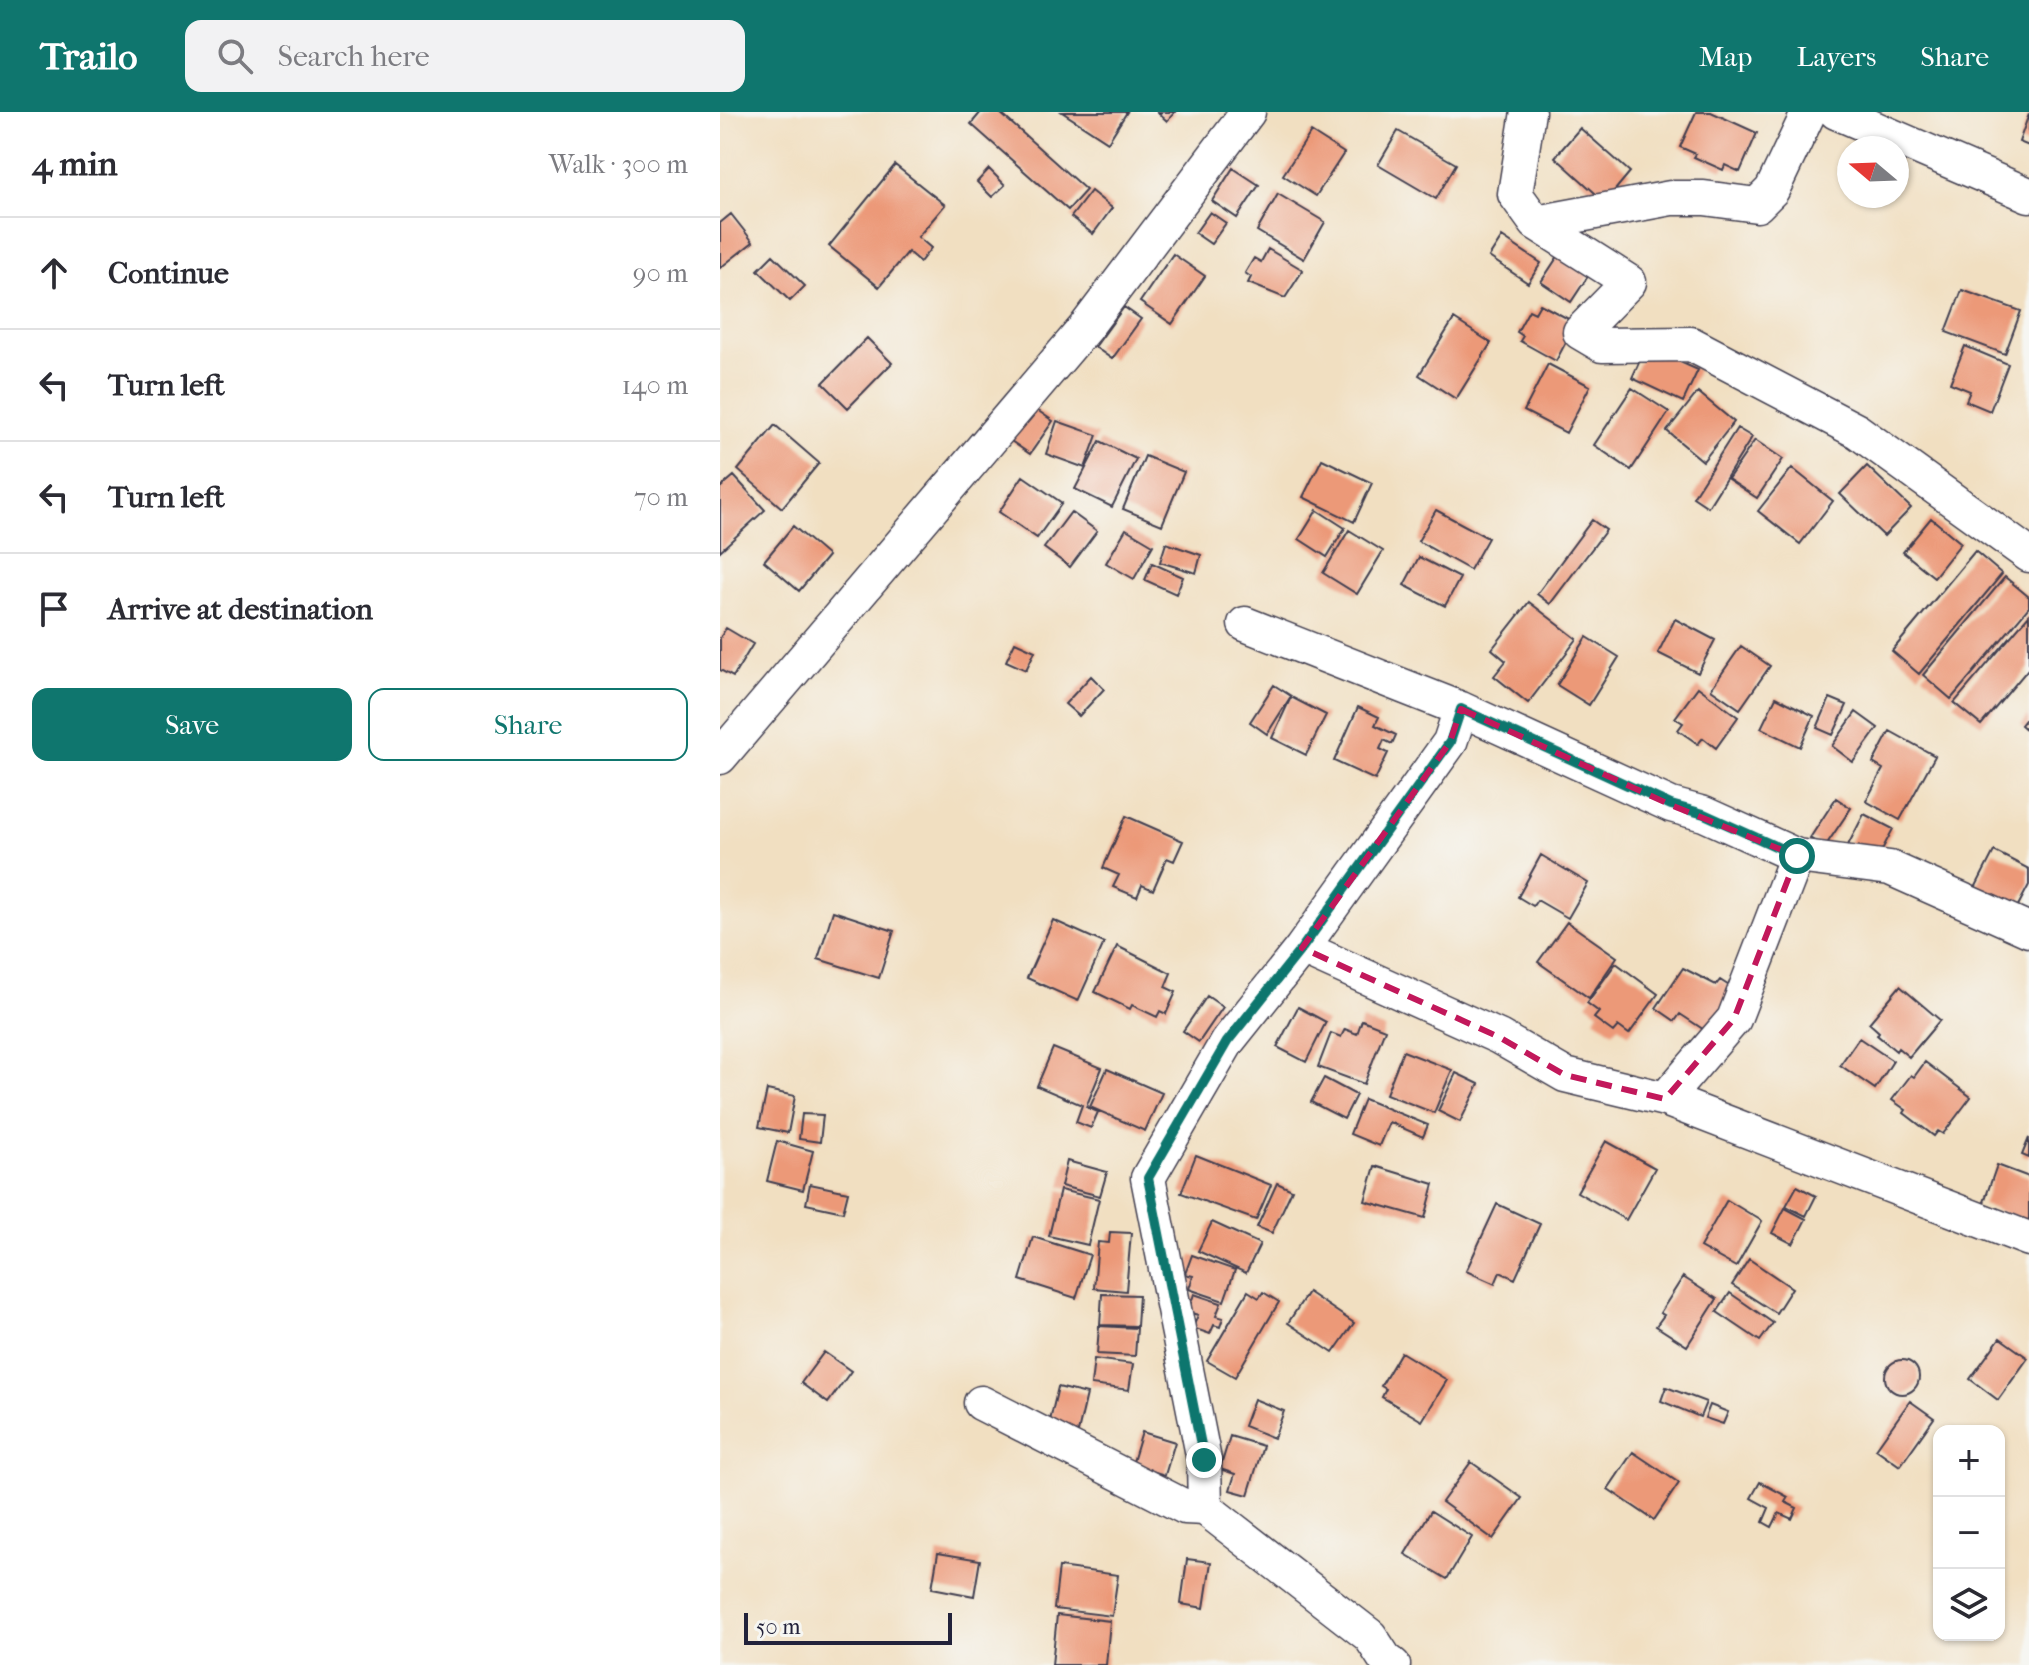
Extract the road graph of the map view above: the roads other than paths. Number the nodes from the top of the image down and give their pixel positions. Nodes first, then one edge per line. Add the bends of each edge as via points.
1 (1248, 112) edge
2 (1528, 112) edge
3 (1809, 112) edge
4 (1836, 112) edge
5 (2029, 195) edge
6 (1536, 223) junction
7 (2029, 555) edge
8 (1245, 624) dead end
9 (1461, 709) junction
10 (720, 757) edge
11 (1797, 856) junction
12 (2029, 930) edge
13 (1302, 948) junction
14 (1665, 1099) junction
15 (2029, 1239) edge
16 (981, 1403) dead end
17 (1205, 1508) junction
18 (1386, 1663) edge

1 - 10 street via 1085,328
2 - 6 street via 1515,194
3 - 6 street via 1772,190 1757,205 1671,198
4 - 5 street
6 - 7 street via 1629,282 1580,332 1602,345 1691,344 1857,431
8 - 9 street
9 - 11 street
9 - 13 street via 1450,742
11 - 12 street via 1890,868
11 - 14 street via 1734,1019
13 - 14 street via 1499,1037 1565,1075
13 - 17 street via 1227,1042 1148,1178 1204,1460
14 - 15 street
16 - 17 street via 1185,1507
17 - 18 street via 1370,1636

